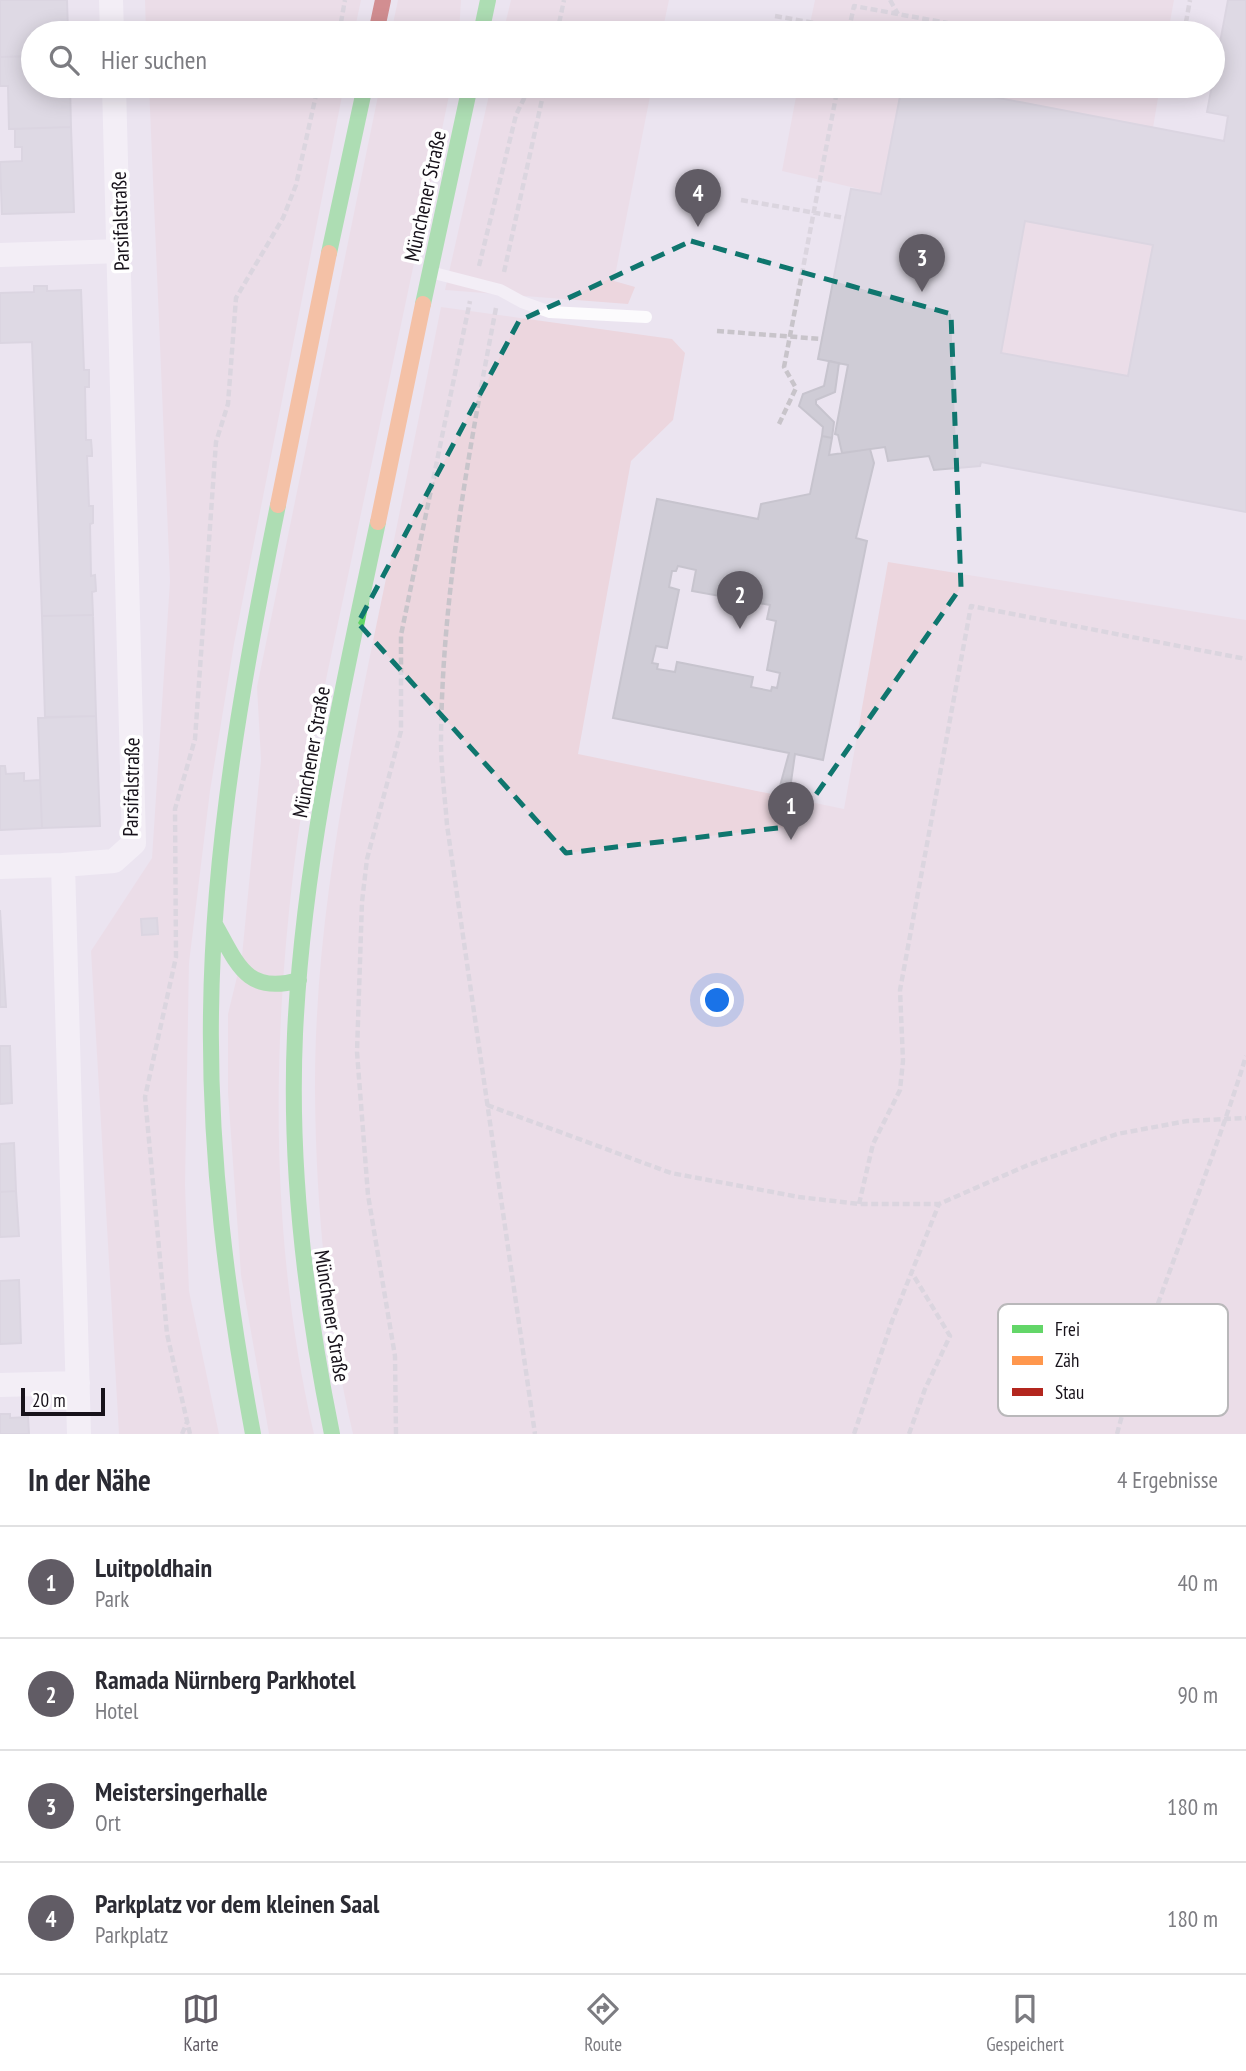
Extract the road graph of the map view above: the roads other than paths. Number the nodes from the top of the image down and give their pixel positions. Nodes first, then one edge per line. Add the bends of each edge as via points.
1 (111, 0) edge
2 (383, 0) edge
3 (488, 0) edge
4 (112, 21) edge
5 (379, 21) edge
6 (484, 21) edge
7 (115, 98) edge
8 (363, 98) edge
9 (467, 98) edge
10 (121, 251) junction
11 (0, 255) edge
12 (430, 272) junction
13 (646, 317) dead end
14 (63, 865) junction
15 (0, 867) edge
16 (216, 926) junction
17 (299, 979) junction
18 (78, 1383) junction
19 (0, 1385) edge
20 (79, 1434) edge
21 (253, 1434) edge
22 (332, 1434) edge

1 - 4 street
2 - 5 main road
3 - 6 main road
7 - 10 street, Parsifalstraße
8 - 16 main road via 247,655
9 - 12 main road, Münchener Straße
10 - 11 street
10 - 14 street, Parsifalstraße via 135,843 114,861
12 - 13 lane via 500,290 550,312
12 - 17 main road, Münchener Straße via 326,778
14 - 15 street
14 - 18 street
16 - 17 main road via 241,970 256,982 272,988
16 - 21 main road via 211,1014 218,1186 232,1317
17 - 22 main road, Münchener Straße via 294,1111 300,1245
18 - 19 street
18 - 20 street

